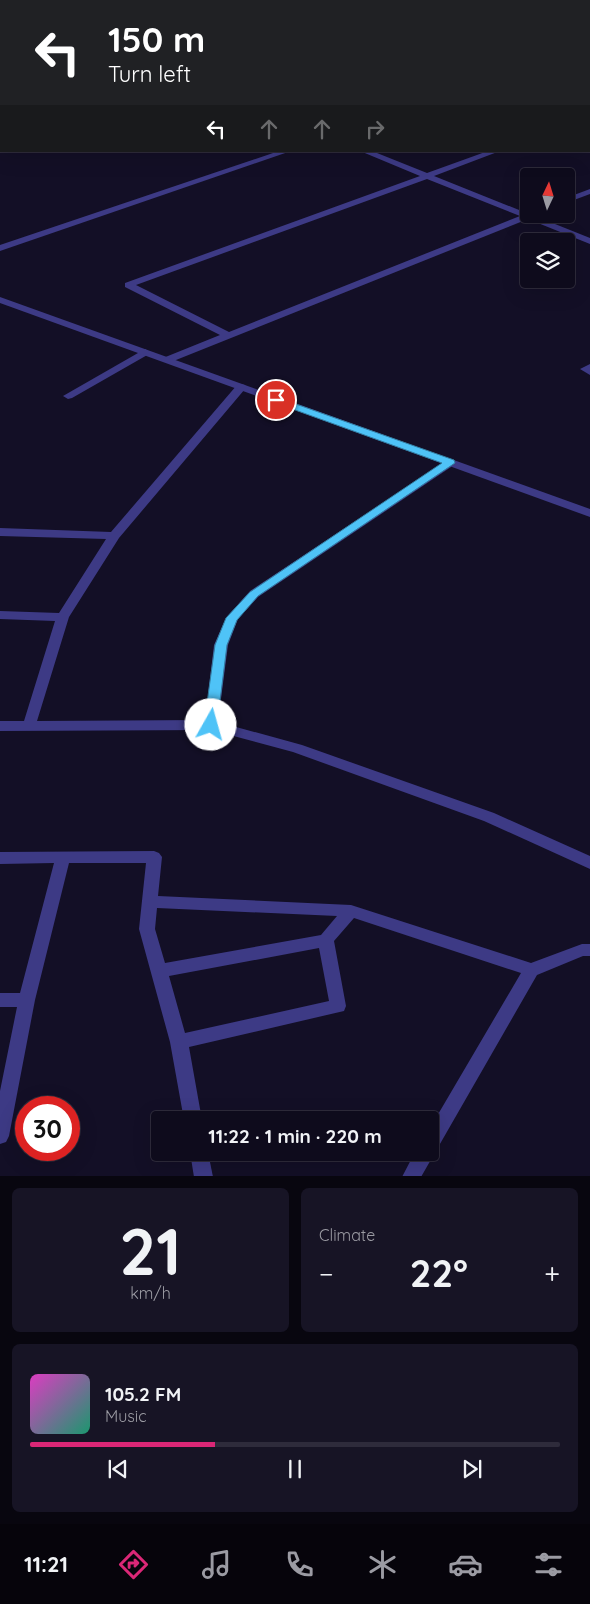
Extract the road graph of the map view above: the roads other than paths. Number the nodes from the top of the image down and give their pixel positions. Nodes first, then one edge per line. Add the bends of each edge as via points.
1 (284, 152) edge
2 (366, 152) edge
3 (493, 152) edge
4 (426, 177) junction
5 (590, 191) edge
6 (575, 197) edge
7 (520, 211) edge
8 (520, 219) edge
9 (548, 223) edge
10 (590, 241) edge
11 (0, 248) edge
12 (0, 300) edge
13 (229, 336) junction
14 (144, 352) junction
15 (167, 360) junction
16 (590, 367) edge
17 (590, 372) edge
18 (241, 387) junction
19 (68, 396) dead end
20 (450, 463) junction
21 (590, 513) edge
22 (0, 532) edge
23 (114, 536) junction
24 (0, 615) edge
25 (63, 617) junction
26 (211, 725) junction
27 (0, 726) edge
28 (29, 726) junction
29 (63, 857) junction
30 (0, 858) edge
31 (590, 864) edge
32 (150, 902) junction
33 (350, 911) junction
34 (326, 940) junction
35 (590, 950) edge
36 (531, 970) junction
37 (160, 972) junction
38 (0, 1000) edge
39 (27, 1000) junction
40 (179, 1042) junction
41 (191, 1111) edge
42 (439, 1129) edge
43 (0, 1136) edge
44 (201, 1161) edge
45 (204, 1176) edge

1 - 11 street
2 - 4 street
3 - 4 street
4 - 7 street
4 - 13 street via 128,285
5 - 6 street
8 - 13 street
9 - 10 street
12 - 14 street
13 - 15 street
14 - 15 street
14 - 19 street
15 - 18 street
16 - 17 street via 585,369
18 - 20 street
18 - 23 street
20 - 21 street
20 - 26 street via 254,594 232,618 221,645
22 - 23 street
23 - 25 street
24 - 25 street
25 - 28 street
26 - 28 street
26 - 31 street via 297,748 489,817
27 - 28 street
29 - 30 street
29 - 32 street via 154,858
29 - 39 street
32 - 33 street
32 - 37 street via 147,929
33 - 34 street
33 - 36 street
34 - 37 street
34 - 40 street via 338,1006
35 - 36 street via 582,950
36 - 42 street
37 - 40 street
38 - 39 street
39 - 43 street
40 - 41 street
44 - 45 street

